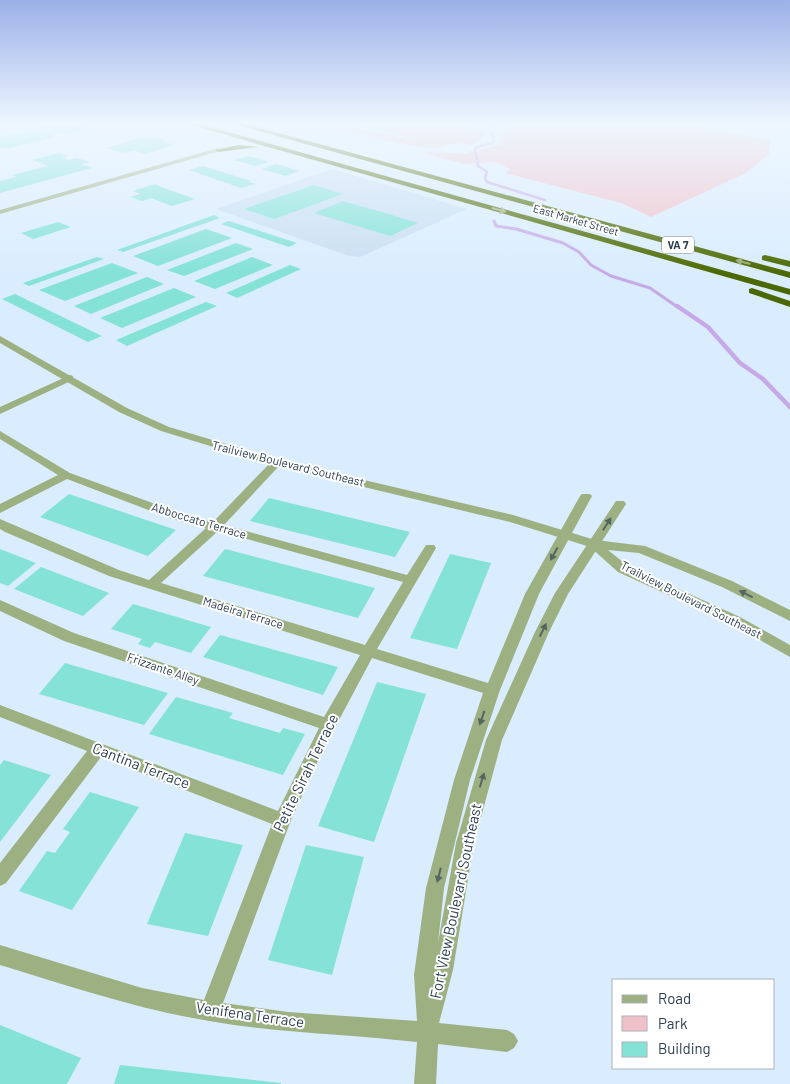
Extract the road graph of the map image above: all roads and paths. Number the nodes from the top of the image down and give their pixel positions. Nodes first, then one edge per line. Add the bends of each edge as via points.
1 (139, 173) edge
2 (363, 173) edge
3 (414, 173) edge
4 (0, 212) edge
5 (566, 214) junction
6 (602, 239) junction
7 (790, 264) edge
8 (790, 275) edge
9 (790, 292) edge
10 (790, 304) edge
11 (0, 339) edge
12 (70, 378) junction
13 (0, 412) edge
14 (0, 434) edge
15 (276, 463) junction
16 (66, 475) junction
17 (586, 496) dead end
18 (620, 504) dead end
19 (0, 508) edge
20 (0, 522) edge
21 (215, 527) junction
22 (565, 534) junction
23 (594, 544) junction
24 (430, 548) dead end
25 (410, 580) junction
26 (151, 585) junction
27 (0, 605) edge
28 (790, 616) edge
29 (369, 652) junction
30 (790, 652) edge
31 (492, 690) junction
32 (0, 711) edge
33 (329, 725) junction
34 (97, 750) junction
35 (282, 820) junction
36 (0, 877) edge
37 (0, 956) edge
38 (210, 1011) junction
39 (428, 1033) junction
40 (507, 1041) dead end
41 (425, 1084) edge

1 - 4 street
2 -> 6 highway, East Market Street / VA 7
3 - 5 highway, East Market Street / VA 7
5 - 7 highway
8 -> 5 highway, East Market Street / VA 7
6 - 9 highway, East Market Street / VA 7
6 - 10 highway
11 - 12 street, Trailview Boulevard Southeast
12 - 13 street
12 - 15 street, Trailview Boulevard Southeast via 123,410 165,429
14 - 16 street, Abboccato Terrace
15 - 21 street
15 - 22 street, Trailview Boulevard Southeast
16 - 19 street
16 - 21 street, Abboccato Terrace
17 - 22 street, Fort View Boulevard Southeast
23 -> 18 street, Fort View Boulevard Southeast
20 - 26 street, Madeira Terrace via 9,529
21 - 25 street, Abboccato Terrace
21 - 26 street
22 - 23 street, Trailview Boulevard Southeast
22 -> 31 street, Fort View Boulevard Southeast via 532,594
28 -> 23 street, Trailview Boulevard Southeast via 727,584 641,549
23 - 30 street, Trailview Boulevard Southeast via 623,569 735,620
39 -> 23 street, Fort View Boulevard Southeast via 443,970 464,843 494,740 542,632 562,593
24 - 25 street, Petite Sirah Terrace
25 - 29 street, Petite Sirah Terrace
26 - 29 street, Madeira Terrace
27 - 33 street, Frizzante Alley via 69,637
29 - 31 street, Madeira Terrace
29 - 33 street, Petite Sirah Terrace
31 -> 39 street, Fort View Boulevard Southeast via 462,780 436,888 424,975
32 - 34 street, Cantina Terrace
33 - 35 street, Petite Sirah Terrace
34 - 35 street, Cantina Terrace
34 - 36 street
35 - 38 street, Petite Sirah Terrace
37 - 38 street, Venifena Terrace via 142,998
38 - 39 street, Venifena Terrace via 288,1022
39 - 40 street, Venifena Terrace
39 - 41 street, Fort View Boulevard Southeast

